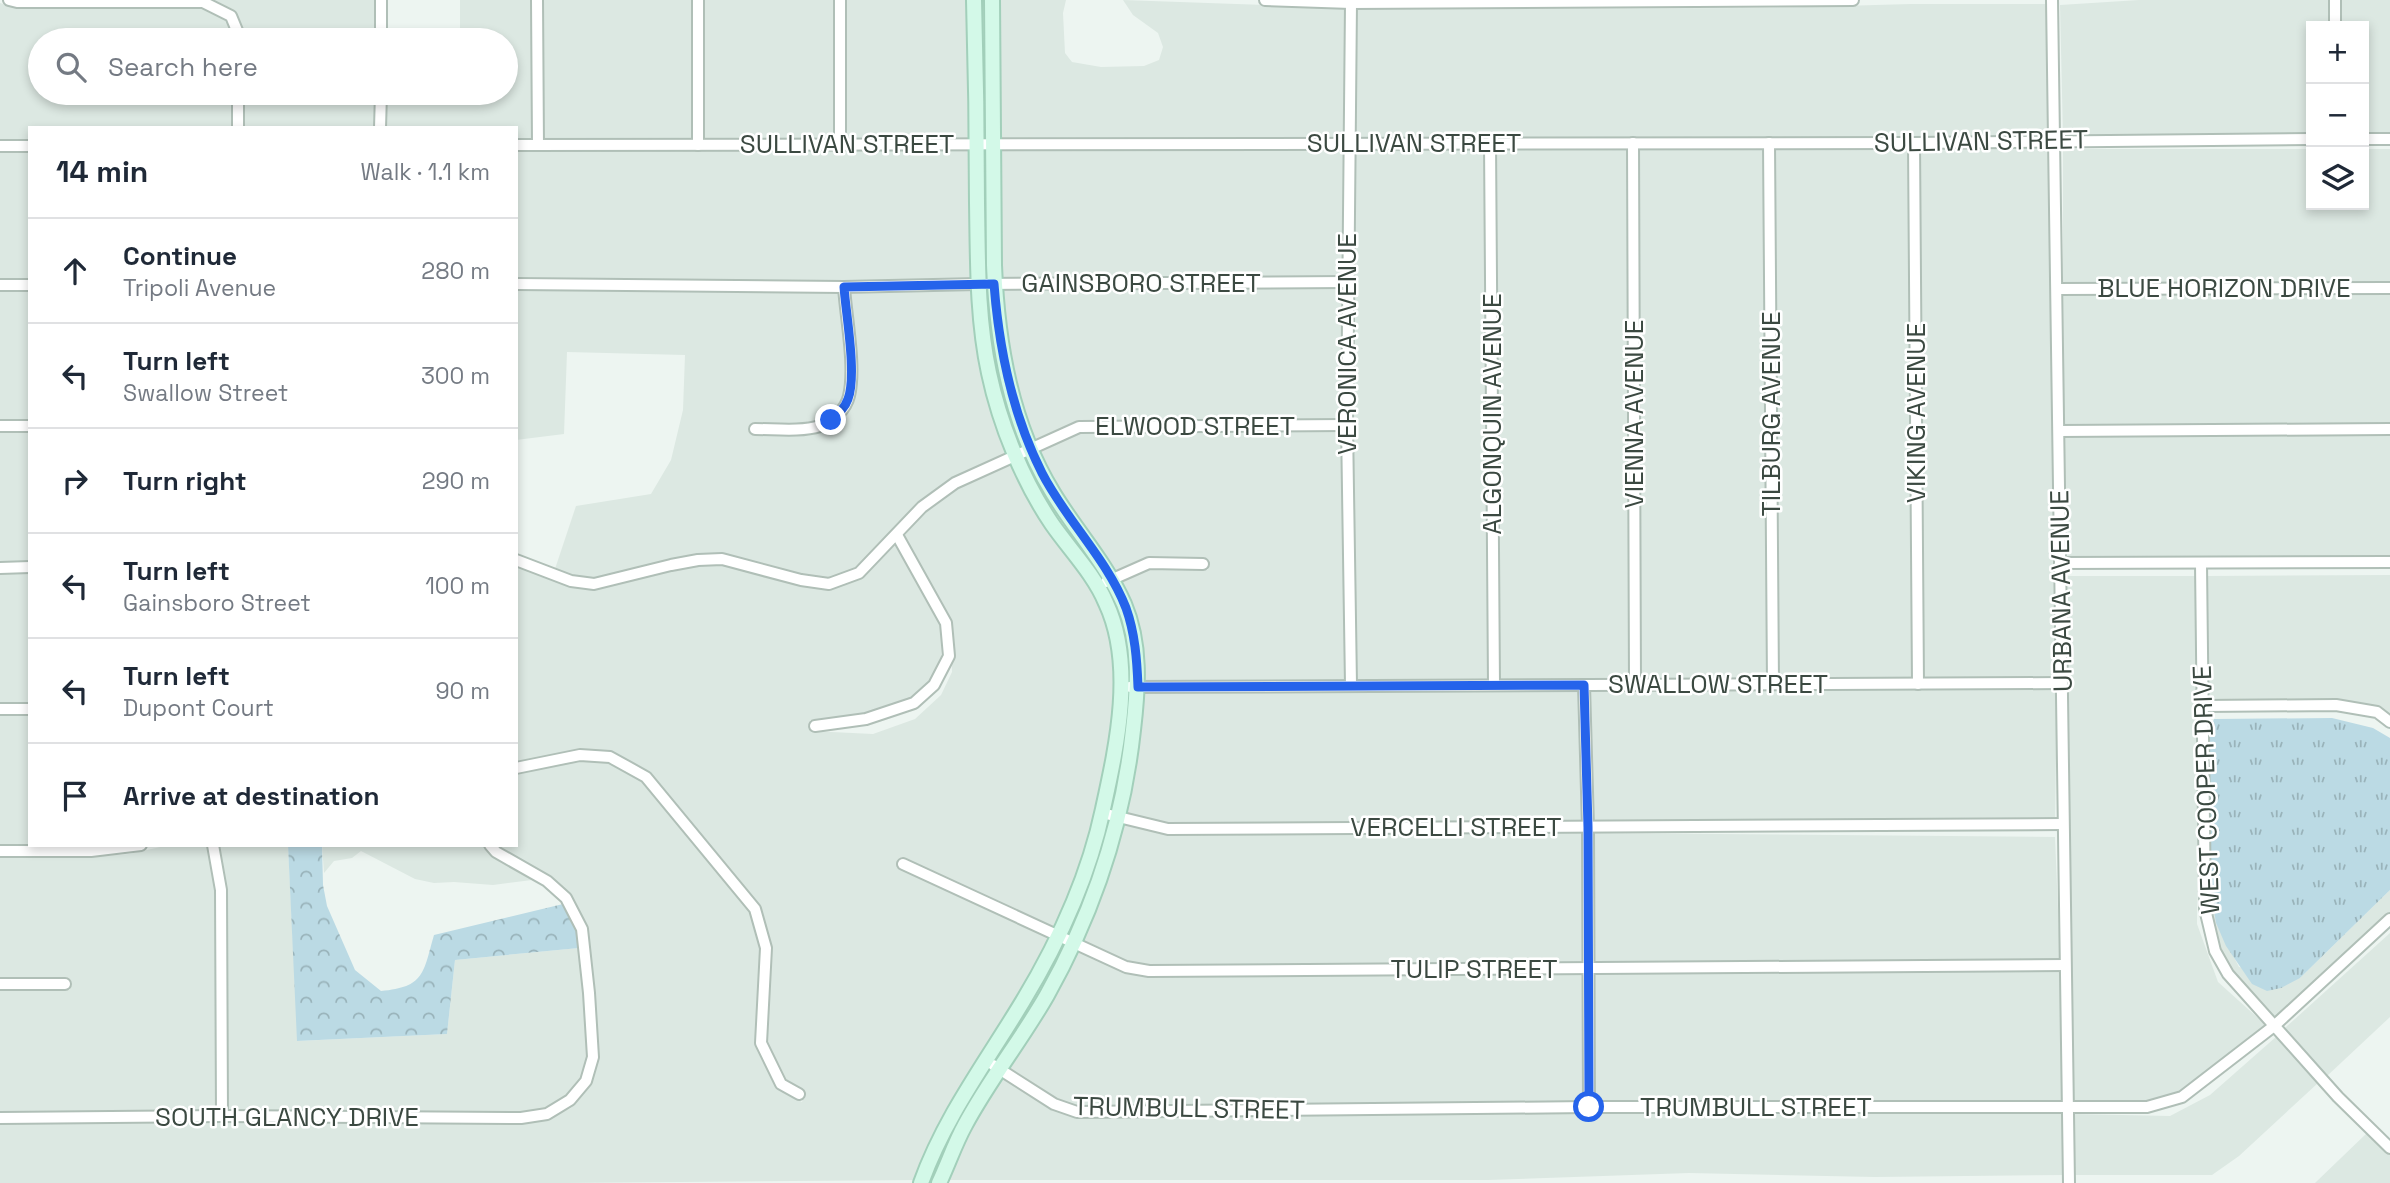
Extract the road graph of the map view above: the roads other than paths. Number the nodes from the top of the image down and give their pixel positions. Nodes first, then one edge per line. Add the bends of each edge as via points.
1 (9, 0) edge
2 (382, 0) edge
3 (537, 0) edge
4 (698, 0) edge
5 (840, 0) edge
6 (974, 0) edge
7 (992, 0) edge
8 (1265, 0) edge
9 (1853, 0) edge
10 (2052, 0) edge
11 (2335, 0) edge
12 (1768, 1) edge
13 (1350, 3) junction
14 (2335, 21) edge
15 (236, 28) edge
16 (381, 28) edge
17 (238, 105) edge
18 (381, 105) edge
19 (238, 126) edge
20 (380, 126) edge
21 (2306, 139) edge
22 (2369, 139) edge
23 (2390, 139) edge
24 (2054, 140) junction
25 (1490, 143) junction
26 (1633, 143) junction
27 (1769, 143) junction
28 (1914, 143) junction
29 (977, 144) junction
30 (994, 144) junction
31 (1349, 144) junction
32 (518, 145) edge
33 (538, 145) junction
34 (698, 145) junction
35 (840, 145) junction
36 (0, 146) edge
37 (28, 146) edge
38 (1347, 282) junction
39 (518, 284) edge
40 (978, 284) junction
41 (994, 284) junction
42 (0, 285) edge
43 (28, 285) edge
44 (844, 287) junction
45 (2390, 288) edge
46 (2057, 289) junction
47 (1347, 425) junction
48 (0, 426) edge
49 (28, 426) edge
50 (755, 429) dead end
51 (2390, 429) edge
52 (2059, 431) junction
53 (1031, 449) junction
54 (1016, 456) junction
55 (897, 535) junction
56 (518, 561) edge
57 (2390, 562) edge
58 (2060, 563) junction
59 (1203, 564) dead end
60 (2201, 564) junction
61 (0, 568) edge
62 (28, 568) edge
63 (1112, 580) junction
64 (1098, 587) junction
65 (2062, 683) junction
66 (1773, 684) junction
67 (1918, 684) junction
68 (1351, 685) junction
69 (1494, 685) junction
70 (1584, 685) junction
71 (1635, 685) junction
72 (1121, 687) junction
73 (1138, 687) junction
74 (2203, 706) junction
75 (0, 709) edge
76 (28, 709) edge
77 (2390, 722) edge
78 (815, 726) dead end
79 (518, 768) edge
80 (1102, 813) junction
81 (1118, 817) junction
82 (2063, 824) junction
83 (1588, 827) junction
84 (124, 847) edge
85 (213, 847) edge
86 (492, 847) edge
87 (0, 851) edge
88 (904, 864) dead end
89 (2390, 919) edge
90 (1058, 935) junction
91 (1074, 942) junction
92 (2065, 965) junction
93 (1587, 969) junction
94 (0, 984) edge
95 (65, 984) dead end
96 (2274, 1026) junction
97 (985, 1059) junction
98 (999, 1070) junction
99 (799, 1094) dead end
100 (1589, 1107) junction
101 (2069, 1108) junction
102 (222, 1116) junction
103 (0, 1118) edge
104 (2390, 1147) edge
105 (921, 1183) edge
106 (939, 1183) edge
107 (2069, 1183) edge

1 - 15 street via 203,2 231,16
2 - 16 street
3 - 33 street
4 - 34 street
5 - 35 street
6 - 29 street
7 - 30 street
8 - 13 street
9 - 12 street
10 - 24 street, URBANA AVENUE
11 - 14 street
12 - 13 street
13 - 31 street, VERONICA AVENUE
17 - 19 street
18 - 20 street
21 - 24 street, SULLIVAN STREET
22 - 23 street
24 - 28 street, SULLIVAN STREET
24 - 46 street, URBANA AVENUE
25 - 26 street, SULLIVAN STREET
25 - 31 street, SULLIVAN STREET
25 - 69 street, ALGONQUIN AVENUE
26 - 27 street, SULLIVAN STREET
26 - 71 street, VIENNA AVENUE
27 - 28 street, SULLIVAN STREET
27 - 66 street, TILBURG AVENUE
28 - 67 street, VIKING AVENUE
29 - 30 street, SULLIVAN STREET
29 - 35 street, SULLIVAN STREET
29 - 40 street
30 - 31 street, SULLIVAN STREET
30 - 41 street
31 - 38 street, VERONICA AVENUE
32 - 33 street, SULLIVAN STREET
33 - 34 street, SULLIVAN STREET
34 - 35 street, SULLIVAN STREET
36 - 37 street
38 - 41 street, GAINSBORO STREET
38 - 47 street, VERONICA AVENUE
39 - 44 street, GAINSBORO STREET
40 - 41 street, GAINSBORO STREET
40 - 44 street, GAINSBORO STREET
40 - 54 street via 989,376
41 - 53 street via 1003,362
42 - 43 street
44 - 50 street via 851,373 849,397 841,411 821,426
45 - 46 street, BLUE HORIZON DRIVE
46 - 52 street, URBANA AVENUE
47 - 53 street, ELWOOD STREET via 1079,427
47 - 68 street, VERONICA AVENUE
48 - 49 street
51 - 52 street
52 - 58 street, URBANA AVENUE
53 - 54 street, ELWOOD STREET
53 - 63 street via 1058,500
54 - 55 street, ELWOOD STREET via 955,483 922,507
54 - 64 street via 1042,508
55 - 56 street, ELWOOD STREET via 859,573 829,584 722,559 698,559 594,584 571,581
55 - 78 street via 946,623 949,656 934,685 914,703 866,719
57 - 60 street
58 - 60 street
58 - 65 street, URBANA AVENUE
59 - 63 street via 1149,563
60 - 74 street, WEST COOPER DRIVE
61 - 62 street
63 - 64 street
63 - 73 street via 1131,625
64 - 72 street via 1116,634
65 - 67 street, SWALLOW STREET
65 - 82 street, URBANA AVENUE
66 - 67 street, SWALLOW STREET
66 - 71 street, SWALLOW STREET
68 - 69 street, SWALLOW STREET
68 - 73 street, SWALLOW STREET
69 - 70 street, SWALLOW STREET
70 - 71 street, SWALLOW STREET
70 - 83 street
72 - 73 street, SWALLOW STREET
72 - 80 street
73 - 81 street
74 - 77 street via 2336,705 2377,712
74 - 96 street, WEST COOPER DRIVE via 2205,909 2216,951 2228,974
75 - 76 street
79 - 99 street via 580,755 610,757 646,777 755,909 766,948 761,1043 781,1084
80 - 81 street, VERCELLI STREET
80 - 90 street via 1081,883
81 - 83 street, VERCELLI STREET via 1168,829
81 - 91 street
82 - 83 street, VERCELLI STREET
82 - 92 street, URBANA AVENUE
83 - 93 street
84 - 87 street
85 - 102 street via 221,890
86 - 102 street, SOUTH GLANCY DRIVE via 566,898 582,929 593,1057 586,1081 570,1100 547,1114 521,1118
88 - 90 street, TULIP STREET
89 - 96 street, TRUMBULL STREET
90 - 91 street, TULIP STREET
90 - 97 street
91 - 93 street, TULIP STREET via 1126,967 1149,971
91 - 98 street
92 - 93 street, TULIP STREET
92 - 101 street, URBANA AVENUE
93 - 100 street
94 - 95 street
96 - 101 street, TRUMBULL STREET via 2182,1097 2147,1107
96 - 104 street, WEST COOPER DRIVE
97 - 98 street, TRUMBULL STREET
97 - 105 street via 940,1138
98 - 100 street, TRUMBULL STREET via 1054,1104 1077,1112
98 - 106 street via 965,1125
100 - 101 street, TRUMBULL STREET
101 - 107 street, URBANA AVENUE
102 - 103 street, SOUTH GLANCY DRIVE

